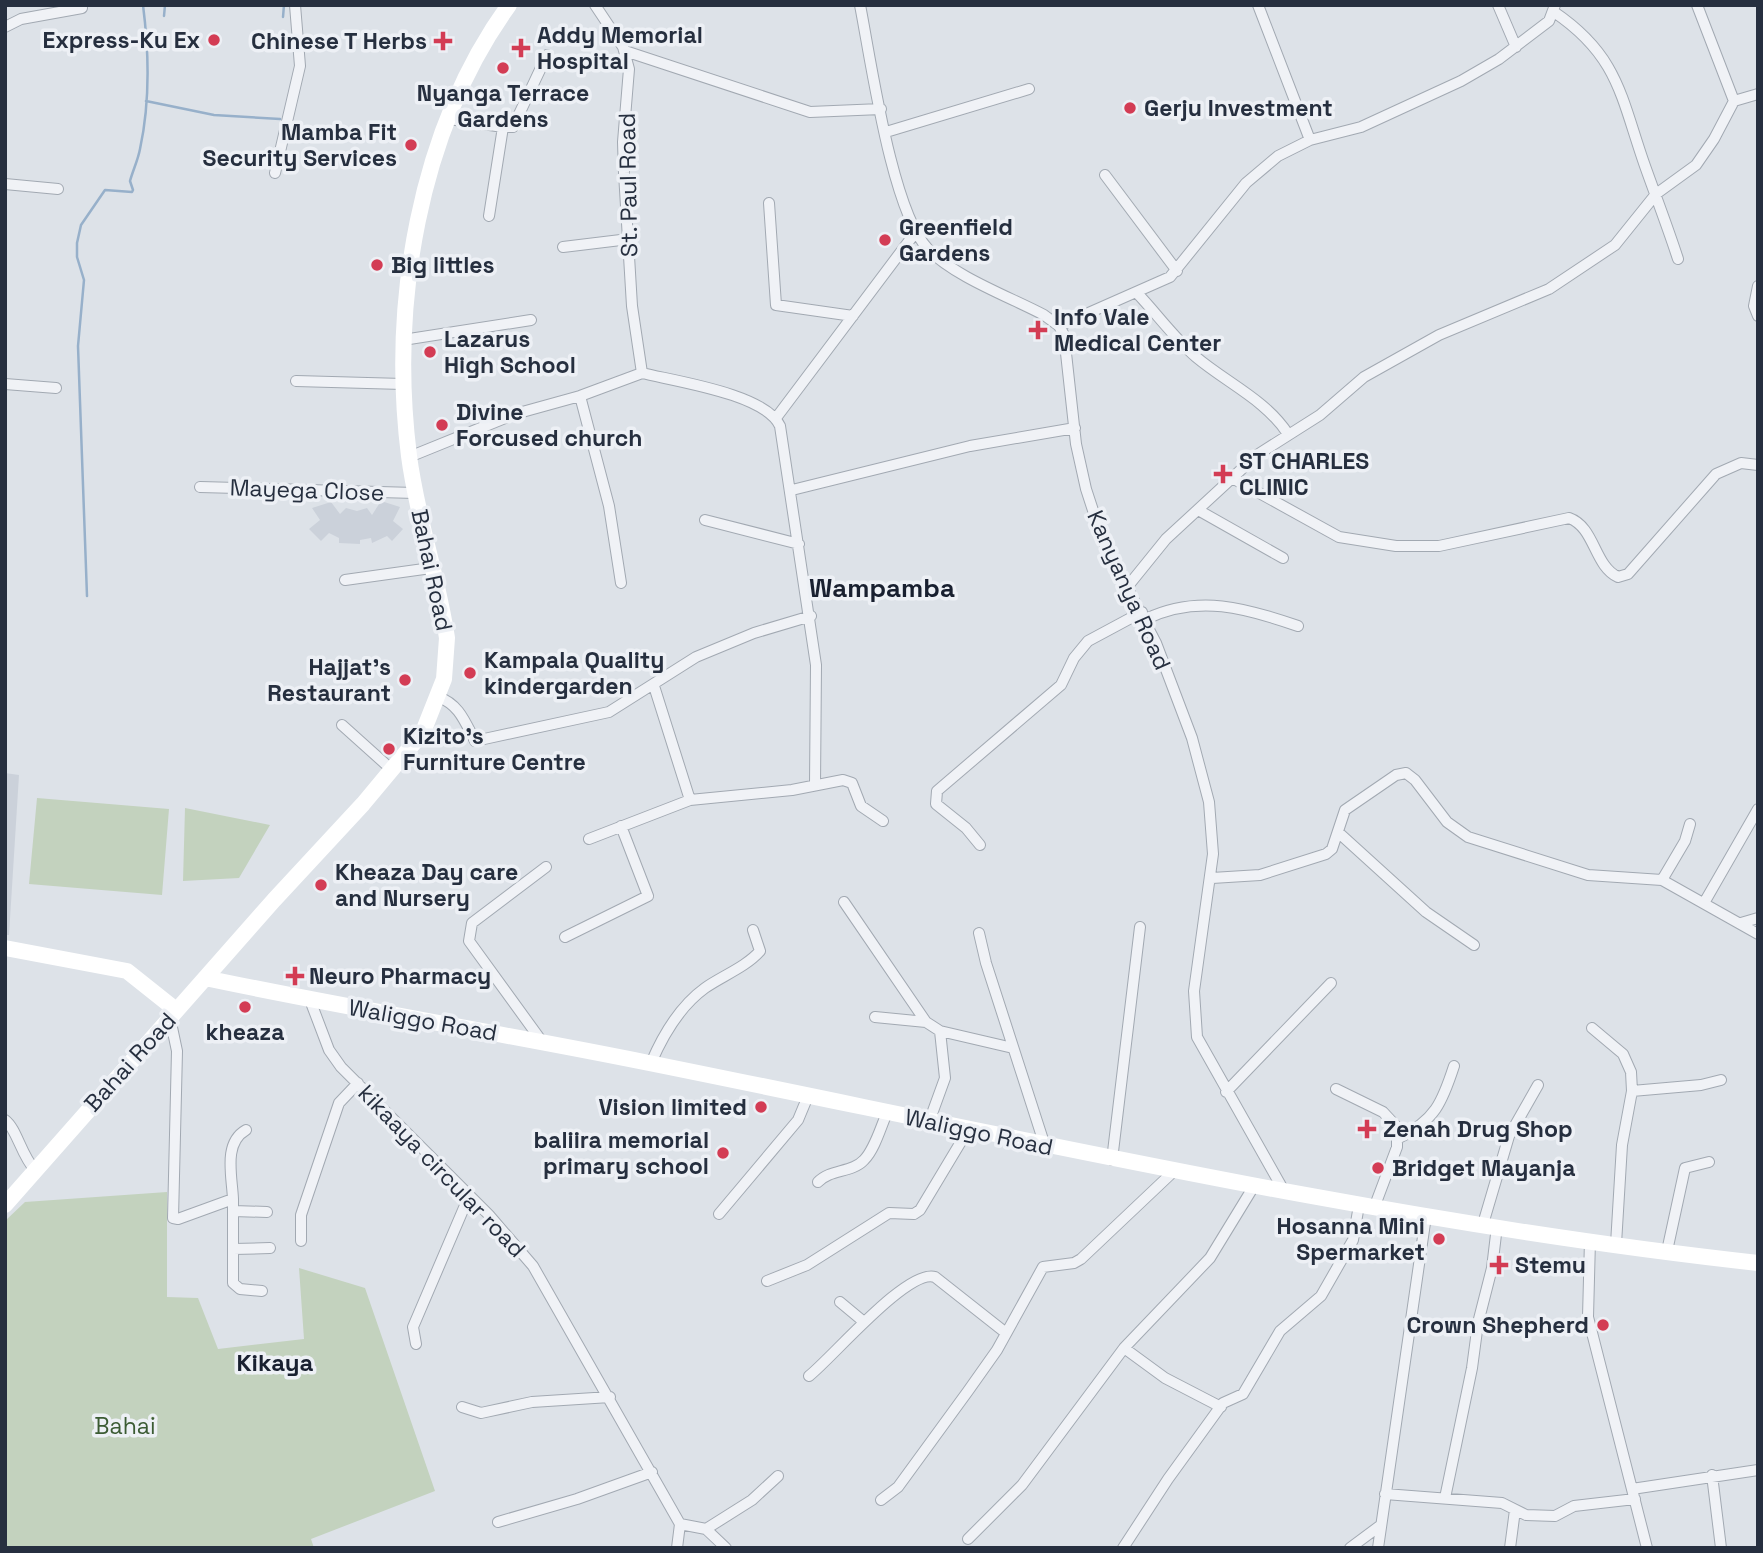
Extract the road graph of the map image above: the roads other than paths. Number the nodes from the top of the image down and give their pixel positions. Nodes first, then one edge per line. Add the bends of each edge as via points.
1 (81, 5) edge
2 (295, 5) edge
3 (509, 5) edge
4 (595, 5) edge
5 (860, 5) edge
6 (1258, 5) edge
7 (1498, 5) edge
8 (1697, 5) edge
9 (1554, 9) edge
10 (5, 27) edge
11 (1516, 47) junction
12 (625, 51) junction
13 (547, 55) dead end
14 (1029, 89) dead end
15 (1758, 94) edge
16 (1734, 101) junction
17 (881, 109) junction
18 (449, 119) junction
19 (503, 127) junction
20 (886, 131) junction
21 (1310, 140) junction
22 (275, 173) dead end
23 (1105, 175) dead end
24 (5, 184) edge
25 (58, 189) dead end
26 (1656, 194) junction
27 (769, 203) dead end
28 (489, 216) dead end
29 (915, 233) junction
30 (629, 239) junction
31 (563, 247) dead end
32 (1678, 259) dead end
33 (1177, 271) junction
34 (1758, 286) edge
35 (1137, 293) junction
36 (853, 316) junction
37 (1758, 316) edge
38 (531, 320) dead end
39 (1059, 326) junction
40 (403, 340) junction
41 (642, 373) junction
42 (296, 381) dead end
43 (5, 384) edge
44 (403, 384) junction
45 (56, 388) dead end
46 (580, 396) junction
47 (776, 418) junction
48 (1075, 428) junction
49 (1288, 434) junction
50 (409, 457) junction
51 (1758, 464) edge
52 (1234, 479) junction
53 (200, 487) dead end
54 (792, 490) junction
55 (415, 493) junction
56 (1198, 510) junction
57 (705, 520) dead end
58 (799, 544) junction
59 (1283, 558) dead end
60 (431, 568) junction
61 (345, 580) dead end
62 (621, 583) dead end
63 (1128, 586) junction
64 (811, 616) junction
65 (1144, 616) junction
66 (1298, 626) dead end
67 (654, 686) junction
68 (438, 697) junction
69 (342, 725) dead end
70 (391, 769) junction
71 (815, 785) junction
72 (690, 800) junction
73 (1758, 809) edge
74 (883, 821) dead end
75 (1690, 824) dead end
76 (621, 826) junction
77 (1339, 832) junction
78 (589, 839) dead end
79 (980, 845) dead end
80 (546, 867) dead end
81 (1212, 878) junction
82 (1662, 880) junction
83 (844, 902) dead end
84 (1704, 903) junction
85 (1758, 918) edge
86 (1741, 923) junction
87 (1140, 927) dead end
88 (752, 930) dead end
89 (979, 933) dead end
90 (1758, 934) edge
91 (565, 937) dead end
92 (1474, 945) dead end
93 (5, 948) edge
94 (205, 978) junction
95 (1331, 983) dead end
96 (310, 1000) junction
97 (173, 1014) junction
98 (875, 1017) dead end
99 (926, 1022) junction
100 (1592, 1028) dead end
101 (940, 1031) junction
102 (543, 1043) junction
103 (1013, 1048) junction
104 (651, 1063) junction
105 (1454, 1066) dead end
106 (1721, 1080) dead end
107 (358, 1083) junction
108 (1538, 1085) dead end
109 (1336, 1089) dead end
110 (1226, 1091) junction
111 (1632, 1091) junction
112 (808, 1096) junction
113 (887, 1113) junction
114 (5, 1120) edge
115 (929, 1122) junction
116 (246, 1130) dead end
117 (968, 1130) junction
118 (1399, 1138) junction
119 (1045, 1146) junction
120 (1112, 1160) junction
121 (1709, 1161) dead end
122 (35, 1170) junction
123 (1174, 1171) junction
124 (818, 1182) dead end
125 (1254, 1186) junction
126 (1284, 1191) junction
127 (469, 1196) junction
128 (5, 1205) edge
129 (233, 1205) junction
130 (1366, 1207) junction
131 (267, 1212) dead end
132 (719, 1214) dead end
133 (1426, 1216) junction
134 (1490, 1225) junction
135 (1590, 1240) junction
136 (301, 1241) dead end
137 (1616, 1244) junction
138 (270, 1248) dead end
139 (233, 1250) junction
140 (1667, 1251) junction
141 (1758, 1263) edge
142 (767, 1281) dead end
143 (262, 1290) dead end
144 (840, 1303) dead end
145 (864, 1322) junction
146 (1006, 1333) junction
147 (416, 1344) dead end
148 (1124, 1348) junction
149 (809, 1376) dead end
150 (610, 1397) junction
151 (462, 1407) dead end
152 (1221, 1407) junction
153 (1758, 1470) edge
154 (652, 1472) junction
155 (1712, 1475) junction
156 (778, 1476) dead end
157 (1385, 1494) junction
158 (1634, 1494) junction
159 (1445, 1498) junction
160 (881, 1500) dead end
161 (1515, 1510) junction
162 (498, 1522) dead end
163 (680, 1524) junction
164 (1381, 1525) junction
165 (706, 1529) junction
166 (968, 1539) dead end
167 (677, 1548) edge
168 (726, 1548) edge
169 (1123, 1548) edge
170 (1350, 1548) edge
171 (1378, 1548) edge
172 (1510, 1548) edge
173 (1647, 1548) edge
174 (1721, 1548) edge

1 - 10 street
2 - 22 street via 300,66
3 - 18 street, Bahai Road via 466,79
4 - 12 street, St. Paul Road
5 - 17 street
6 - 21 street
7 - 11 street
8 - 16 street
9 - 11 street via 1549,21
9 - 26 street via 1603,56 1627,104
11 - 21 street via 1461,81 1393,113
12 - 17 street via 810,112
12 - 30 street, St. Paul Road via 629,69 623,142
13 - 19 street via 513,127
14 - 20 street
15 - 16 street
16 - 26 street via 1696,165
17 - 20 street
18 - 19 street
18 - 40 street, Bahai Road via 407,276
19 - 28 street
20 - 29 street
21 - 33 street via 1257,171
23 - 33 street
24 - 25 street
26 - 32 street
26 - 49 street via 1615,245 1595,260 1549,289 1390,360
27 - 36 street via 776,305
29 - 36 street
29 - 39 street via 937,256
30 - 31 street
30 - 41 street, St. Paul Road
33 - 35 street
34 - 37 street
35 - 39 street
35 - 49 street via 1183,345 1271,411
36 - 47 street
38 - 40 street
39 - 48 street, Kanyanya Road via 1067,346
40 - 44 street, Bahai Road
41 - 46 street
41 - 47 street via 734,396
42 - 44 street
43 - 45 street
44 - 50 street, Bahai Road
46 - 50 street via 514,414
46 - 62 street via 609,506
47 - 54 street
48 - 54 street via 970,446
48 - 63 street, Kanyanya Road via 1095,519
49 - 52 street
50 - 55 street, Bahai Road
51 - 52 street via 1741,463 1716,474 1628,574 1618,577 1609,571 1579,522 1569,518 1439,546 1396,546 1339,537
52 - 56 street
53 - 55 street, Mayega Close
54 - 58 street
55 - 60 street, Bahai Road
56 - 59 street
56 - 63 street via 1154,552
57 - 58 street
58 - 64 street
60 - 61 street
60 - 68 street, Bahai Road via 447,638
63 - 65 street, Kanyanya Road
64 - 67 street via 696,657
64 - 71 street via 817,665
65 - 66 street via 1179,607 1217,605 1257,611
65 - 79 street via 1088,640 1061,685 1004,737 942,784 936,804 967,828
65 - 81 street, Kanyanya Road via 1204,779 1212,828
67 - 68 street via 620,708 585,720 475,741 458,709
67 - 72 street
68 - 70 street, Bahai Road via 423,732
69 - 70 street
70 - 94 street, Bahai Road
71 - 72 street
71 - 74 street via 849,780 861,806
72 - 76 street
73 - 84 street
75 - 82 street
76 - 78 street
76 - 91 street via 648,896
77 - 81 street via 1332,849 1304,863 1260,875
77 - 82 street via 1345,810 1406,773 1447,822 1468,837 1577,873
77 - 92 street via 1426,912
80 - 102 street via 472,923 469,930 469,941
81 - 110 street, Kanyanya Road via 1193,1007 1197,1037
82 - 84 street
83 - 99 street
84 - 86 street
85 - 86 street
86 - 90 street
87 - 120 street
88 - 104 street via 760,951 688,1004 662,1038
89 - 103 street
93 - 97 street via 127,971
94 - 96 street, Waliggo Road
94 - 97 street, Bahai Road
95 - 110 street
96 - 102 street, Waliggo Road
96 - 107 street, kikaaya circular road via 330,1050
97 - 122 street, Bahai Road
97 - 129 street via 177,1051 173,1218
98 - 99 street
99 - 101 street
100 - 111 street via 1623,1054 1631,1072
101 - 103 street
101 - 115 street via 945,1078
102 - 104 street, Waliggo Road
103 - 119 street
104 - 112 street, Waliggo Road
105 - 118 street via 1433,1116
106 - 111 street
107 - 127 street, kikaaya circular road
107 - 136 street via 340,1103 301,1215
108 - 134 street via 1509,1136
109 - 118 street via 1383,1112 1397,1127
110 - 126 street, Kanyanya Road
111 - 137 street via 1622,1145
112 - 113 street, Waliggo Road
112 - 132 street via 798,1119
113 - 115 street, Waliggo Road
113 - 124 street via 864,1160 825,1174
114 - 122 street
115 - 117 street, Waliggo Road
116 - 129 street via 231,1144
117 - 119 street, Waliggo Road
117 - 142 street via 920,1210 883,1215 807,1265
118 - 130 street
119 - 120 street, Waliggo Road
120 - 123 street, Waliggo Road
121 - 140 street via 1685,1168
122 - 128 street, Bahai Road
123 - 125 street, Waliggo Road
123 - 146 street via 1081,1259 1043,1267
125 - 126 street, Waliggo Road
125 - 148 street via 1210,1258
126 - 130 street, Waliggo Road
127 - 147 street via 413,1326
127 - 150 street, kikaaya circular road via 533,1266
129 - 131 street
129 - 139 street
130 - 133 street, Waliggo Road
130 - 152 street via 1321,1296 1280,1331 1243,1394
133 - 134 street, Waliggo Road
133 - 157 street
134 - 135 street, Waliggo Road
134 - 159 street via 1492,1268
135 - 137 street, Waliggo Road
135 - 158 street via 1588,1317
137 - 140 street, Waliggo Road
138 - 139 street
139 - 143 street via 235,1287
140 - 141 street, Waliggo Road
144 - 145 street
145 - 146 street via 888,1299 928,1275
145 - 149 street
146 - 160 street via 912,1469
148 - 152 street via 1165,1378
148 - 166 street via 1016,1493
150 - 151 street via 545,1400 481,1413
150 - 154 street, kikaaya circular road
152 - 169 street
153 - 155 street
154 - 162 street
154 - 163 street, kikaaya circular road
155 - 158 street
155 - 174 street
156 - 165 street
157 - 159 street
157 - 164 street
158 - 161 street via 1574,1506 1555,1516 1526,1516
158 - 173 street
159 - 161 street via 1502,1503
161 - 172 street
163 - 165 street
163 - 167 street
164 - 170 street
164 - 171 street
165 - 168 street

